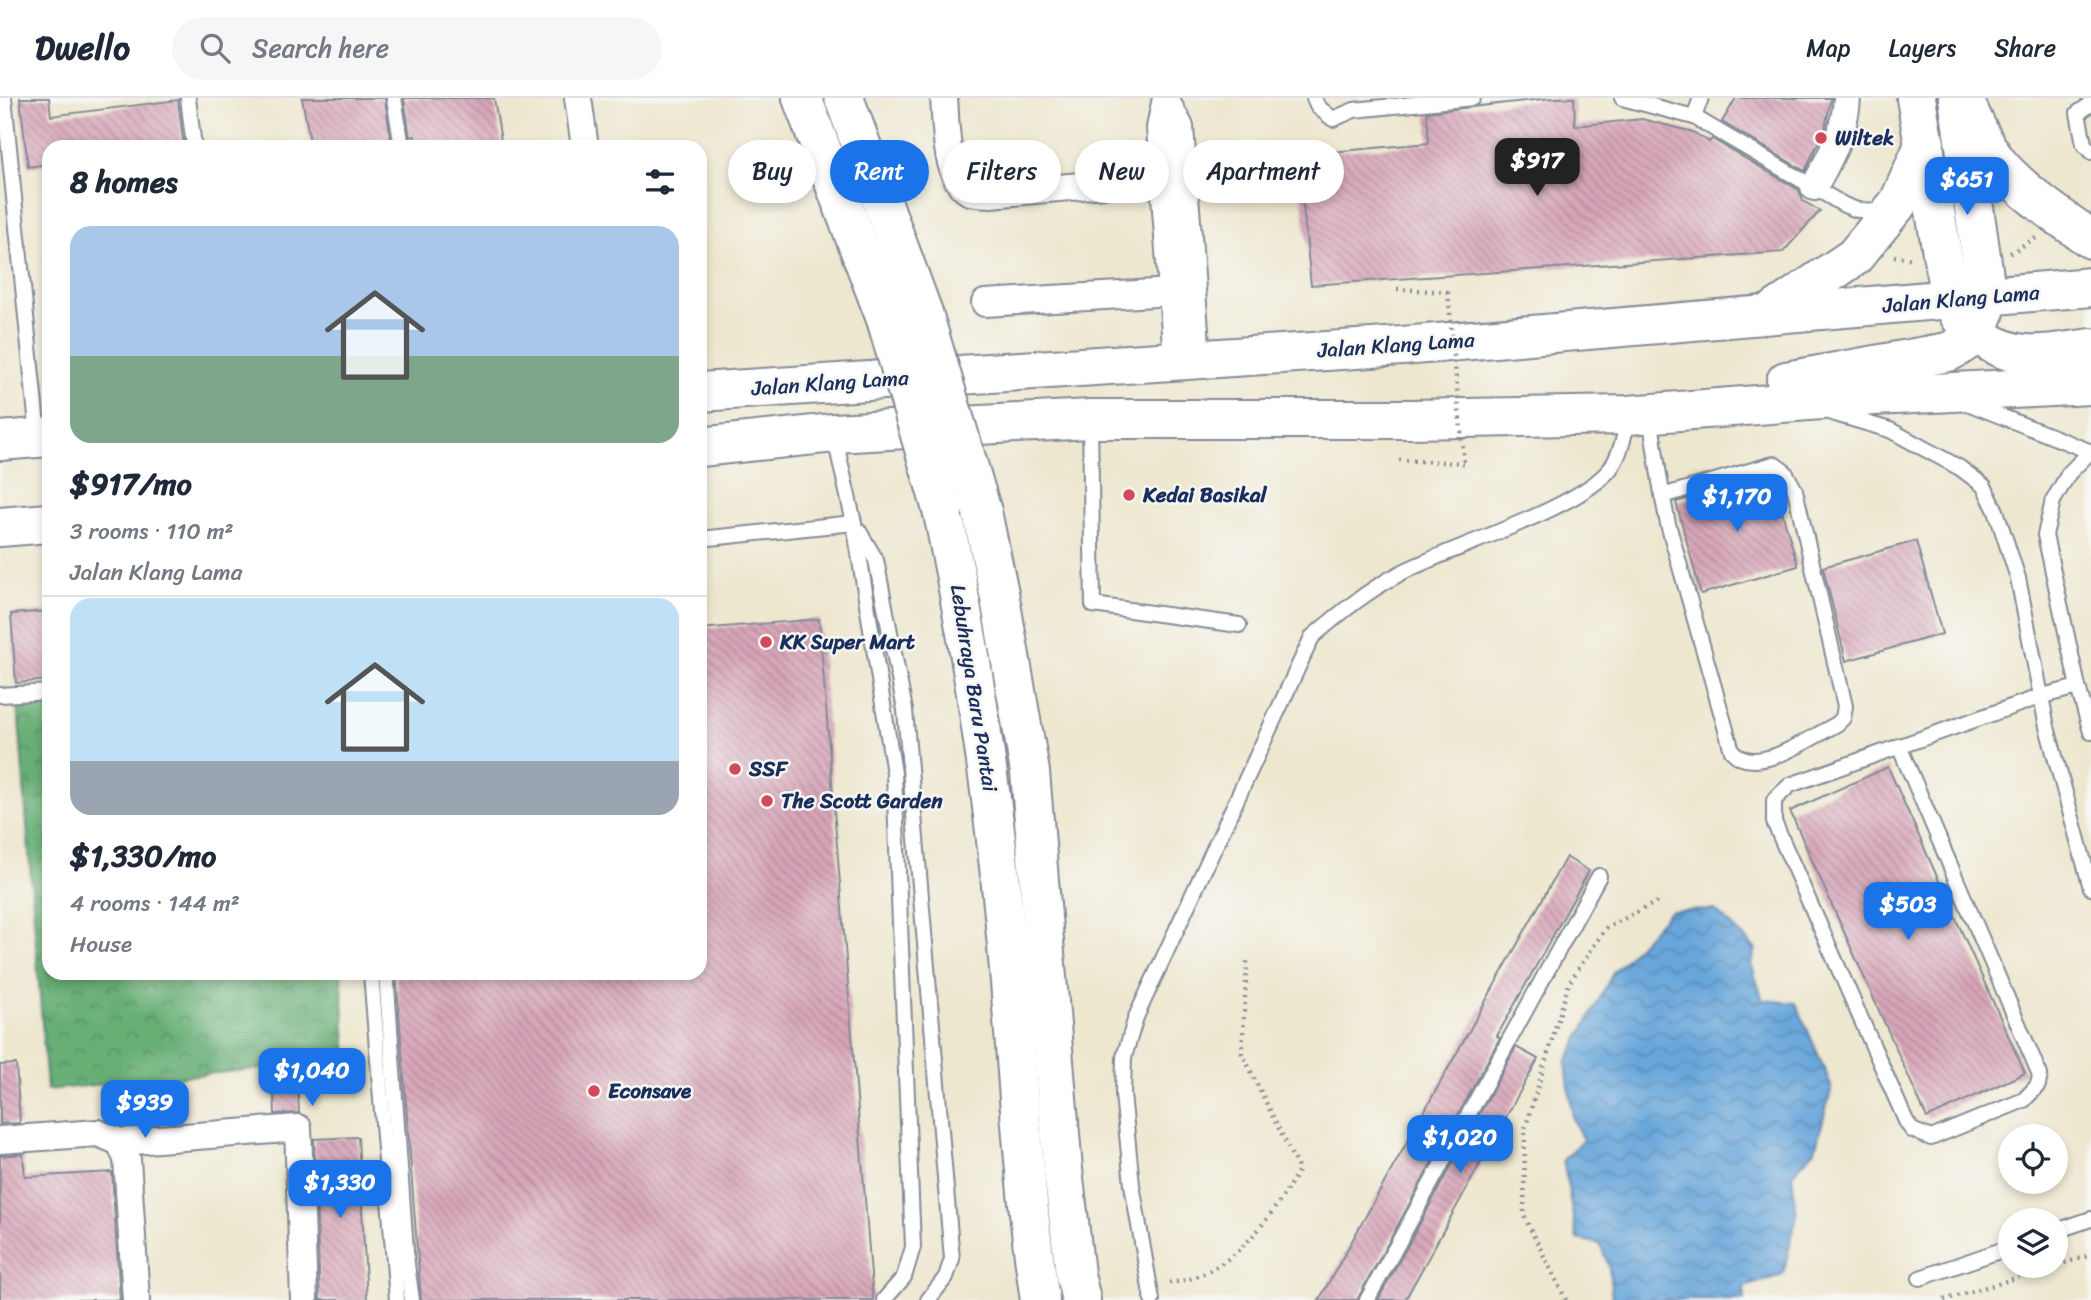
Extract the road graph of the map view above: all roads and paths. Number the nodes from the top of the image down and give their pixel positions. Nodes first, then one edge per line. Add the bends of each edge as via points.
1 (4, 98) edge
2 (188, 98) edge
3 (394, 98) edge
4 (578, 98) edge
5 (802, 98) edge
6 (844, 98) edge
7 (944, 98) edge
8 (1314, 98) edge
9 (1473, 98) edge
10 (1622, 98) edge
11 (1701, 98) edge
12 (1847, 98) edge
13 (1916, 98) edge
14 (1961, 98) edge
15 (1167, 101) edge
16 (2091, 104) edge
17 (1694, 117) junction
18 (193, 140) edge
19 (401, 140) edge
20 (584, 140) edge
21 (1925, 143) junction
22 (2091, 152) edge
23 (1175, 178) junction
24 (1814, 187) junction
25 (1892, 211) junction
26 (2091, 239) edge
27 (2091, 287) edge
28 (1397, 289) dead end
29 (1172, 292) junction
30 (1950, 300) junction
31 (985, 303) dead end
32 (1770, 313) junction
33 (1982, 315) junction
34 (2091, 348) edge
35 (1187, 359) junction
36 (2091, 385) edge
37 (707, 392) edge
38 (1905, 394) junction
39 (1797, 402) junction
40 (1629, 414) junction
41 (1090, 419) junction
42 (42, 428) edge
43 (834, 433) junction
44 (42, 437) edge
45 (0, 441) edge
46 (707, 446) edge
47 (2090, 451) edge
48 (1399, 460) dead end
49 (1662, 496) junction
50 (854, 523) junction
51 (42, 524) edge
52 (0, 527) edge
53 (707, 538) edge
54 (1239, 625) dead end
55 (2078, 687) junction
56 (42, 692) edge
57 (0, 695) edge
58 (2042, 696) junction
59 (2091, 732) edge
60 (1899, 746) junction
61 (1599, 876) dead end
62 (2091, 888) edge
63 (1661, 900) dead end
64 (1247, 961) dead end
65 (372, 980) edge
66 (387, 980) edge
67 (0, 1140) edge
68 (120, 1142) junction
69 (2091, 1219) edge
70 (2068, 1227) edge
71 (1998, 1251) edge
72 (2091, 1255) edge
73 (1920, 1278) dead end
74 (1148, 1284) junction
75 (1083, 1292) edge
76 (136, 1300) edge
77 (304, 1300) edge
78 (397, 1300) edge
79 (412, 1300) edge
80 (884, 1300) edge
81 (928, 1300) edge
82 (1040, 1300) edge
83 (1152, 1300) edge
84 (1367, 1300) edge
85 (1566, 1300) edge
86 (1944, 1300) edge

1 - 42 lane
2 - 18 lane
3 - 19 lane
4 - 20 street
5 - 82 main road, Lebuhraya Baru Pantai, bridge via 886,320 943,513 964,612 1004,915
6 - 75 main road, Lebuhraya Baru Pantai, bridge via 923,313 982,512 1000,598 1030,772 1063,1170
7 - 23 street via 947,145 957,181 970,192
8 - 9 lane via 1333,119 1354,110
10 - 17 lane
11 - 17 lane
12 - 24 street via 1829,159
13 - 21 main road
14 - 26 main road via 2001,167
14 - 33 main road
15 - 23 street via 1181,127
16 - 22 lane via 2078,113 2084,144
17 - 24 lane
21 - 25 main road
21 - 30 main road
23 - 29 street
23 - 35 street
24 - 25 lane via 1857,210
25 - 32 main road via 1854,257
27 - 33 main road, Jalan Klang Lama
28 - 48 path, bridge via 1448,292 1464,463
29 - 31 street
29 - 35 street
30 - 32 main road, Jalan Klang Lama
30 - 33 main road via 1960,318
32 - 35 main road, Jalan Klang Lama via 1402,346
33 - 34 main road via 2006,353
33 - 40 main road via 1966,344 1948,352
35 - 37 main road, Jalan Klang Lama
36 - 38 main road
38 - 39 main road
38 - 47 lane via 1968,403
39 - 40 main road
39 - 58 lane via 1890,430 1984,486 2018,578
40 - 41 main road
40 - 49 lane
40 - 74 lane via 1624,443 1609,470 1574,497 1400,574 1351,603 1312,637 1136,1017 1124,1057 1132,1185
41 - 43 main road
41 - 54 lane via 1093,606
43 - 46 main road
43 - 50 lane
44 - 45 main road
47 - 55 lane via 2069,472 2053,501 2045,535
49 - 49 lane via 1774,464 1785,472 1795,490 1845,706 1837,724 1760,762 1738,758 1732,751
50 - 53 lane
50 - 80 lane via 894,773 913,1247 904,1277
50 - 81 lane via 876,560 905,710 952,1259 946,1277
51 - 52 main road
55 - 58 lane
55 - 59 lane
56 - 57 lane
58 - 60 lane
58 - 62 lane
60 - 60 lane via 2040,1075 2038,1085 2024,1100 1931,1138 1912,1130 1906,1121 1772,811 1774,800 1790,785
61 - 84 lane
63 - 85 path via 1606,928 1570,983 1525,1129 1524,1216
64 - 74 path via 1242,1053 1299,1170 1273,1214 1225,1260 1191,1280
65 - 78 lane
66 - 79 lane
67 - 68 street via 98,1133
68 - 76 street via 127,1159
68 - 77 street via 298,1128
69 - 70 lane
71 - 73 lane
72 - 86 path
74 - 83 lane

